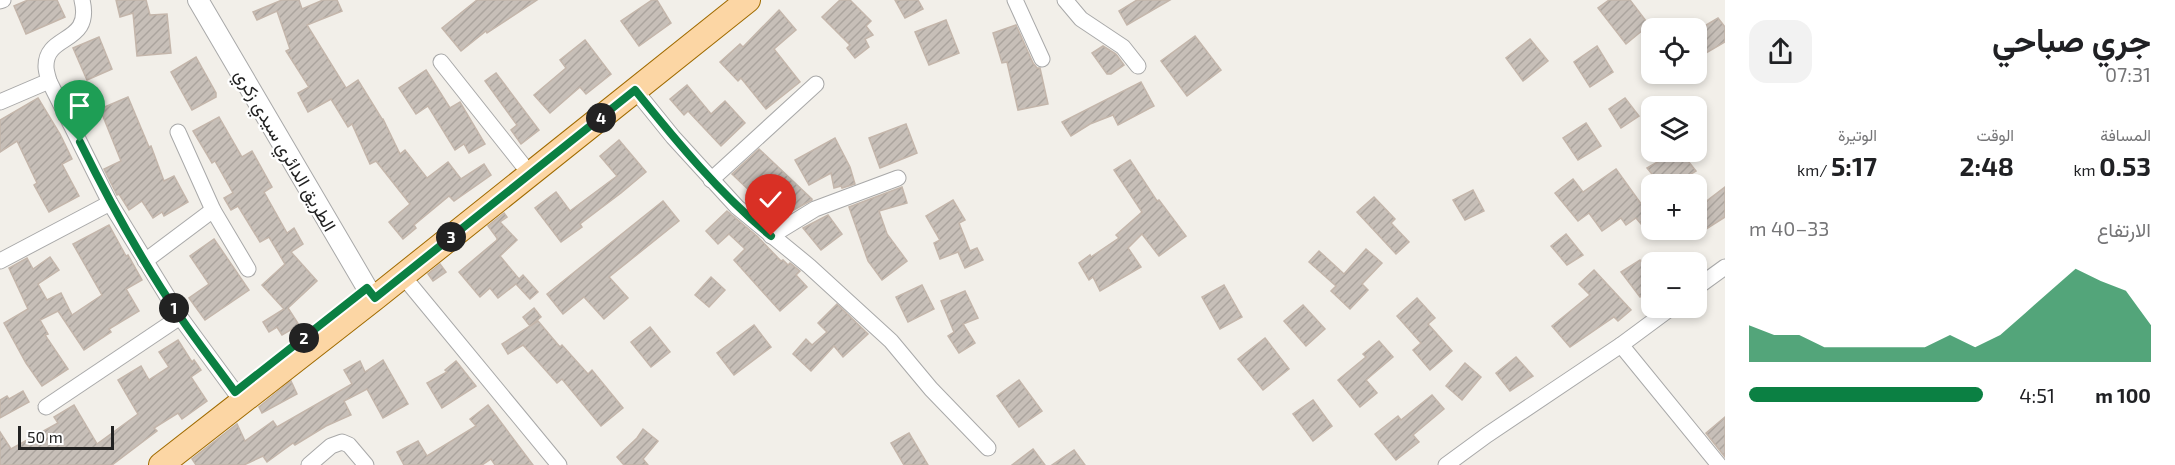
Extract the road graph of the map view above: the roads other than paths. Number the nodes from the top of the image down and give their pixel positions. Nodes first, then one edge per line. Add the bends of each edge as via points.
1 (82, 0) edge
2 (198, 0) edge
3 (728, 0) edge
4 (748, 0) edge
5 (1015, 0) edge
6 (1065, 0) edge
7 (1042, 59) dead end
8 (441, 62) dead end
9 (1138, 66) dead end
10 (49, 81) junction
11 (816, 84) dead end
12 (635, 90) junction
13 (0, 102) edge
14 (178, 132) dead end
15 (522, 164) junction
16 (898, 178) dead end
17 (711, 180) junction
18 (110, 203) junction
19 (213, 210) junction
20 (771, 236) junction
21 (0, 261) edge
22 (145, 261) junction
23 (1725, 267) edge
24 (248, 269) dead end
25 (403, 276) junction
26 (1707, 280) edge
27 (371, 293) junction
28 (180, 317) junction
29 (1657, 318) edge
30 (1621, 345) junction
31 (235, 392) junction
32 (46, 407) dead end
33 (988, 448) dead end
34 (141, 465) edge
35 (161, 465) edge
36 (309, 465) edge
37 (366, 465) edge
38 (559, 465) edge
39 (1446, 465) edge
40 (1719, 465) edge

1 - 10 street via 81,26 48,55 45,66
2 - 27 street, الطريق الدائري سيدي زكري
3 - 15 main road
4 - 12 main road
5 - 7 street
6 - 9 street via 1081,19 1123,47
8 - 15 street
10 - 13 street
10 - 18 street
11 - 17 street
12 - 17 street
12 - 25 main road
14 - 19 street
15 - 27 main road
16 - 20 street via 815,209
17 - 20 street
18 - 21 street
18 - 22 street
19 - 22 street
19 - 24 street
20 - 33 street via 891,341
22 - 28 street
23 - 26 street
25 - 27 main road
25 - 38 street
27 - 31 main road
27 - 35 main road
28 - 31 street
28 - 32 street
29 - 30 street
30 - 39 street
30 - 40 street
31 - 34 main road
36 - 37 street via 331,446 342,442

